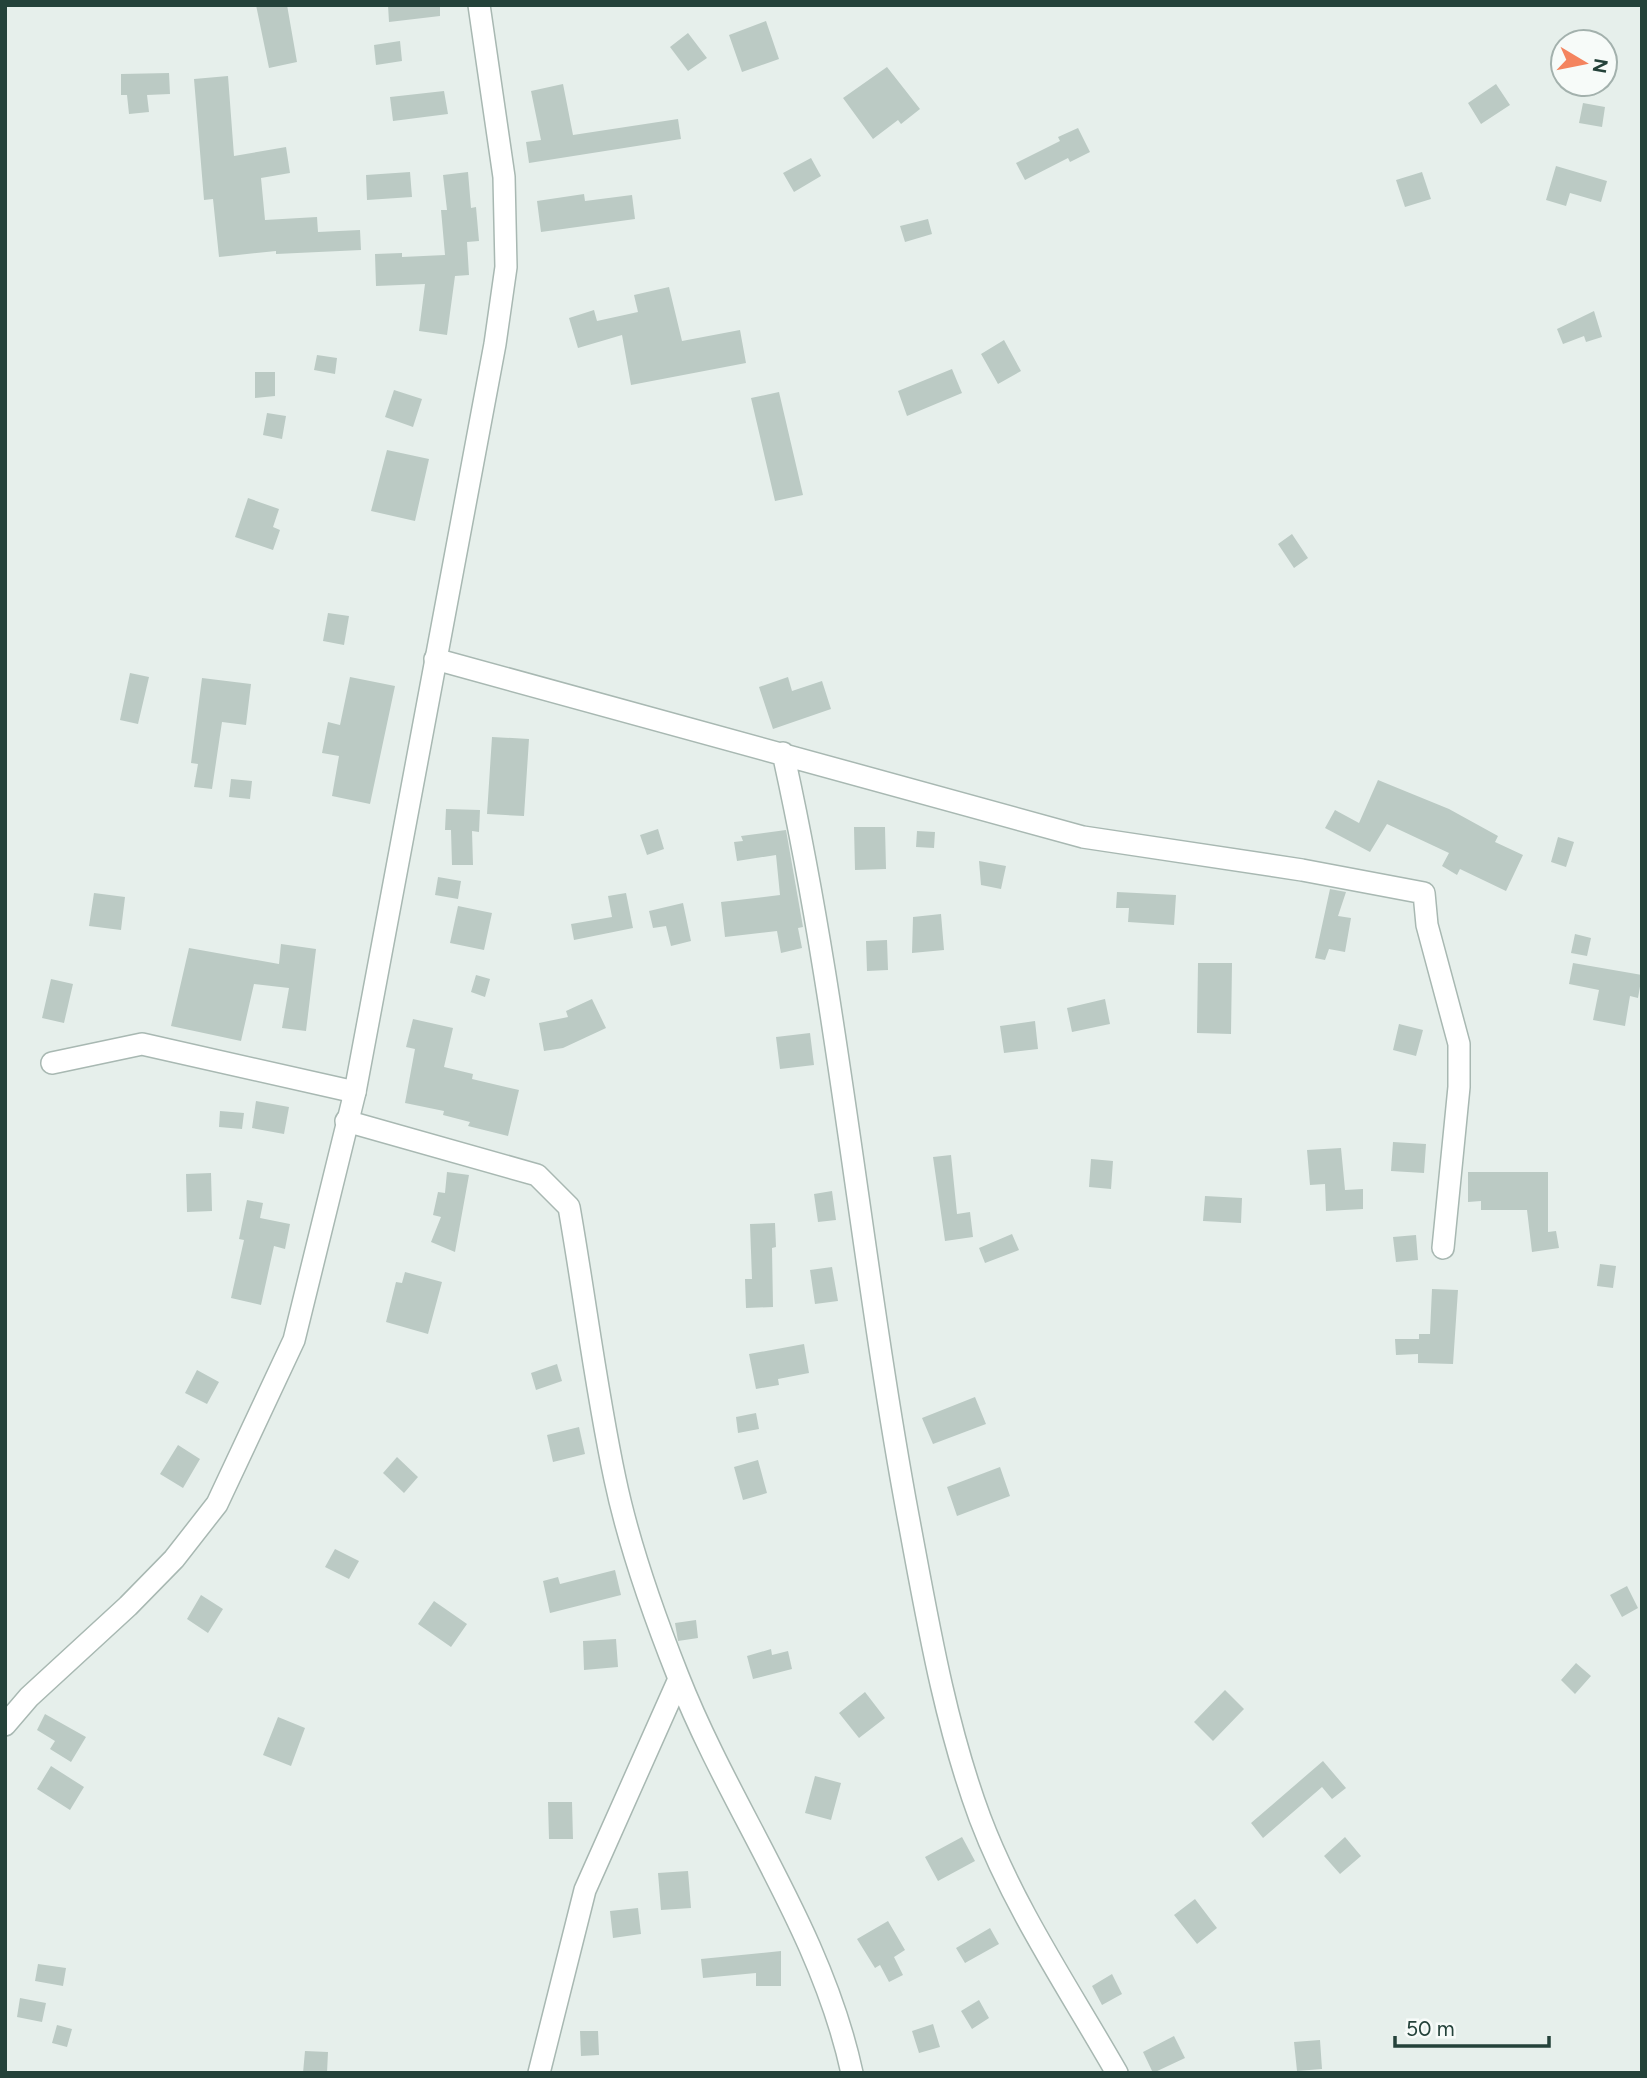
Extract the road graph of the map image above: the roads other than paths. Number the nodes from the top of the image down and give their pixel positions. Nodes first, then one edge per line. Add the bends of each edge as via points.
1 (479, 5) edge
2 (435, 659) junction
3 (783, 753) junction
4 (52, 1063) dead end
5 (355, 1092) junction
6 (346, 1121) junction
7 (1443, 1248) dead end
8 (679, 1679) junction
9 (5, 1725) edge
10 (538, 2073) edge
11 (852, 2073) edge
12 (1116, 2073) edge

1 - 2 street via 504,177 506,267
2 - 3 street
2 - 5 street
3 - 7 street via 1083,837 1424,893 1427,925 1459,1044
3 - 12 street via 808,865 894,1439 938,1674 980,1818 1036,1940 1058,1969
4 - 5 street via 142,1044
5 - 6 street
6 - 8 street via 537,1175 569,1208 615,1480 651,1604
6 - 9 street via 294,1340 217,1504 174,1559
8 - 10 street via 585,1890
8 - 11 street via 805,1931 846,2043

